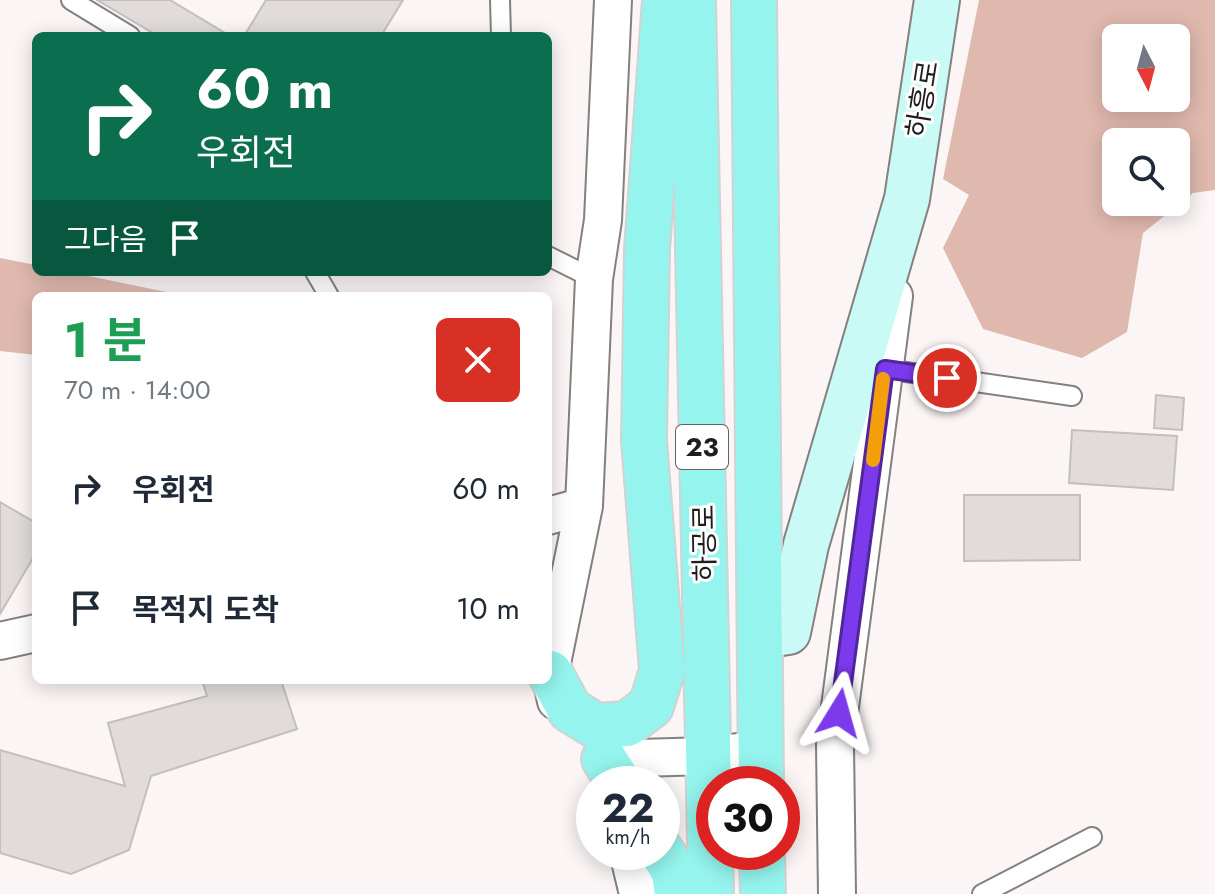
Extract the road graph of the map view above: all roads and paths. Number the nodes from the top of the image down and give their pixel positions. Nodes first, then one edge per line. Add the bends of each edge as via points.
1 (71, 0) edge
2 (500, 0) edge
3 (613, 0) edge
4 (665, 0) edge
5 (693, 0) edge
6 (754, 0) edge
7 (937, 0) edge
8 (123, 32) edge
9 (501, 32) edge
10 (907, 199) junction
11 (552, 258) edge
12 (594, 279) junction
13 (885, 369) junction
14 (1072, 396) dead end
15 (584, 506) junction
16 (552, 515) edge
17 (32, 634) edge
18 (761, 636) junction
19 (0, 641) edge
20 (552, 663) edge
21 (552, 677) edge
22 (552, 682) edge
23 (708, 756) junction
24 (602, 766) edge
25 (660, 766) edge
26 (760, 766) edge
27 (1092, 837) dead end
28 (632, 870) edge
29 (673, 870) edge
30 (762, 870) edge
31 (638, 894) edge
32 (677, 894) edge
33 (711, 894) edge
34 (763, 894) edge
35 (837, 894) edge
36 (982, 894) edge

1 - 8 lane
2 - 9 lane
3 - 12 street via 603,220
4 - 21 main road via 647,250 644,440 662,671 651,706 627,724 596,726 570,710
5 - 23 main road, 하공로 / 23
6 - 18 main road, 하공로 / 23
7 - 10 street, 하흥로
10 - 13 street
10 - 18 street, 하흥로 via 806,545 788,632
11 - 12 lane
12 - 15 street
13 - 14 lane
13 - 35 street via 835,745
15 - 16 street
15 - 20 street
17 - 19 street
18 - 26 main road, 하공로 / 23
22 - 24 street via 562,726
23 - 25 street
23 - 26 street
23 - 33 main road, 하공로 / 23
27 - 36 lane
28 - 31 street
29 - 32 main road
30 - 34 main road

